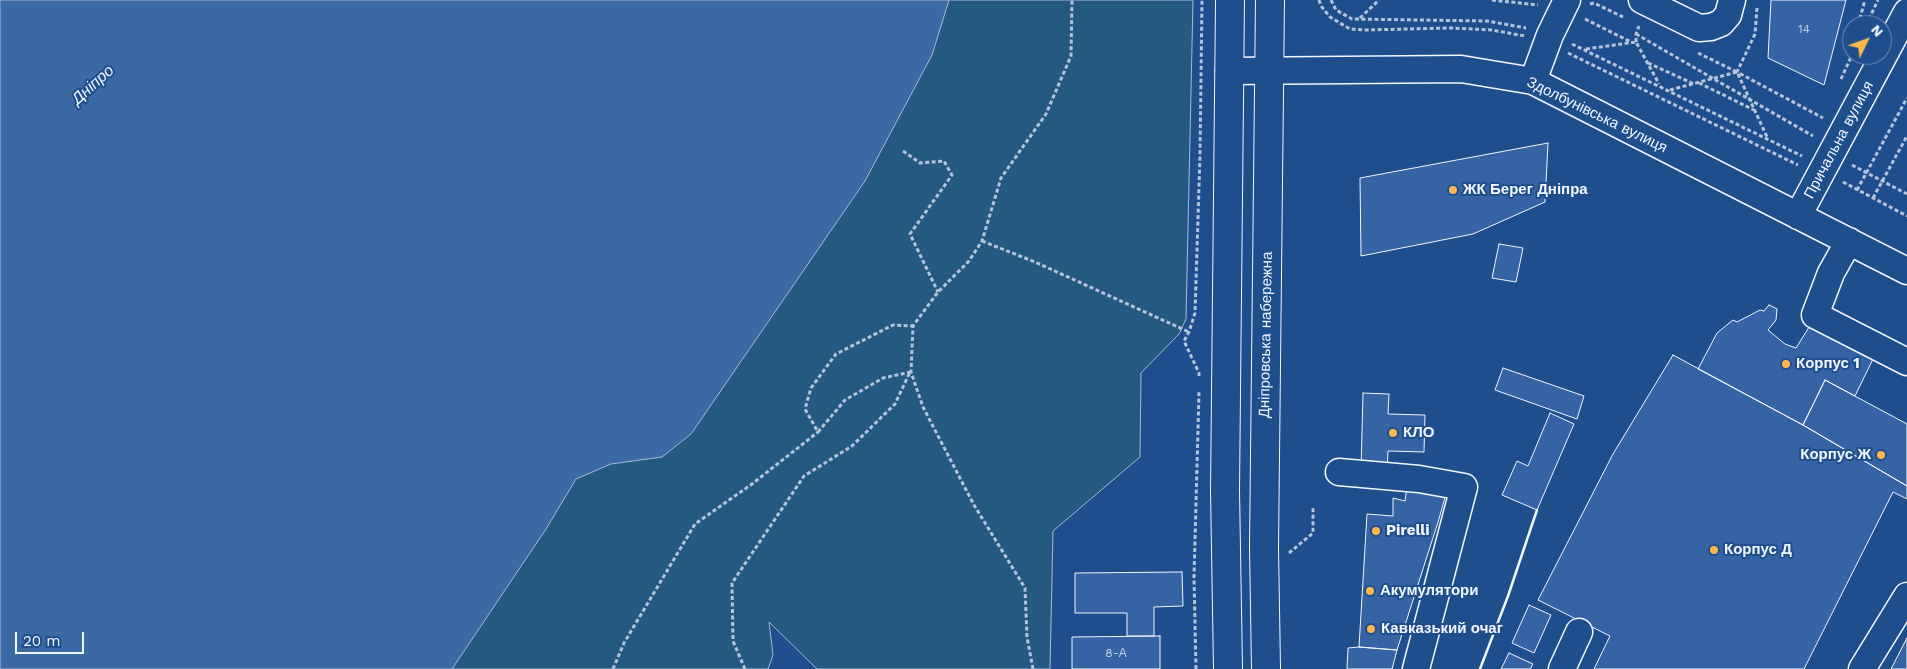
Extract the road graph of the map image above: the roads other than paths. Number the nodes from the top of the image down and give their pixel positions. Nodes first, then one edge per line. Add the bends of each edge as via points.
1 (1230, 0) edge
2 (1270, 0) edge
3 (1732, 0) edge
4 (1562, 7) edge
5 (1907, 12) edge
6 (1633, 13) edge
7 (1229, 71) junction
8 (1269, 71) junction
9 (1533, 81) junction
10 (1798, 216) junction
11 (1849, 241) junction
12 (1907, 271) edge
13 (1907, 362) edge
14 (1339, 472) dead end
15 (1907, 596) edge
16 (1579, 632) dead end
17 (1228, 669) edge
18 (1266, 669) edge
19 (1416, 669) edge
20 (1562, 669) edge
21 (1862, 669) edge

1 - 7 main road
2 - 8 main road, Дніпровська набережна
3 - 6 street via 1728,15 1721,24 1711,27 1699,28
4 - 9 street
5 - 10 street, Причальна вулиця via 1820,156
7 - 8 street, Здолбунівська вулиця
7 - 17 main road via 1225,490
8 - 9 street, Здолбунівська вулиця via 1460,69
8 - 18 main road, Дніпровська набережна via 1264,537
9 - 10 street, Здолбунівська вулиця
10 - 11 street, Здолбунівська вулиця
11 - 12 street, Здолбунівська вулиця
11 - 13 street via 1831,273 1815,315
14 - 19 street via 1419,479 1464,487
15 - 21 street
16 - 20 street

